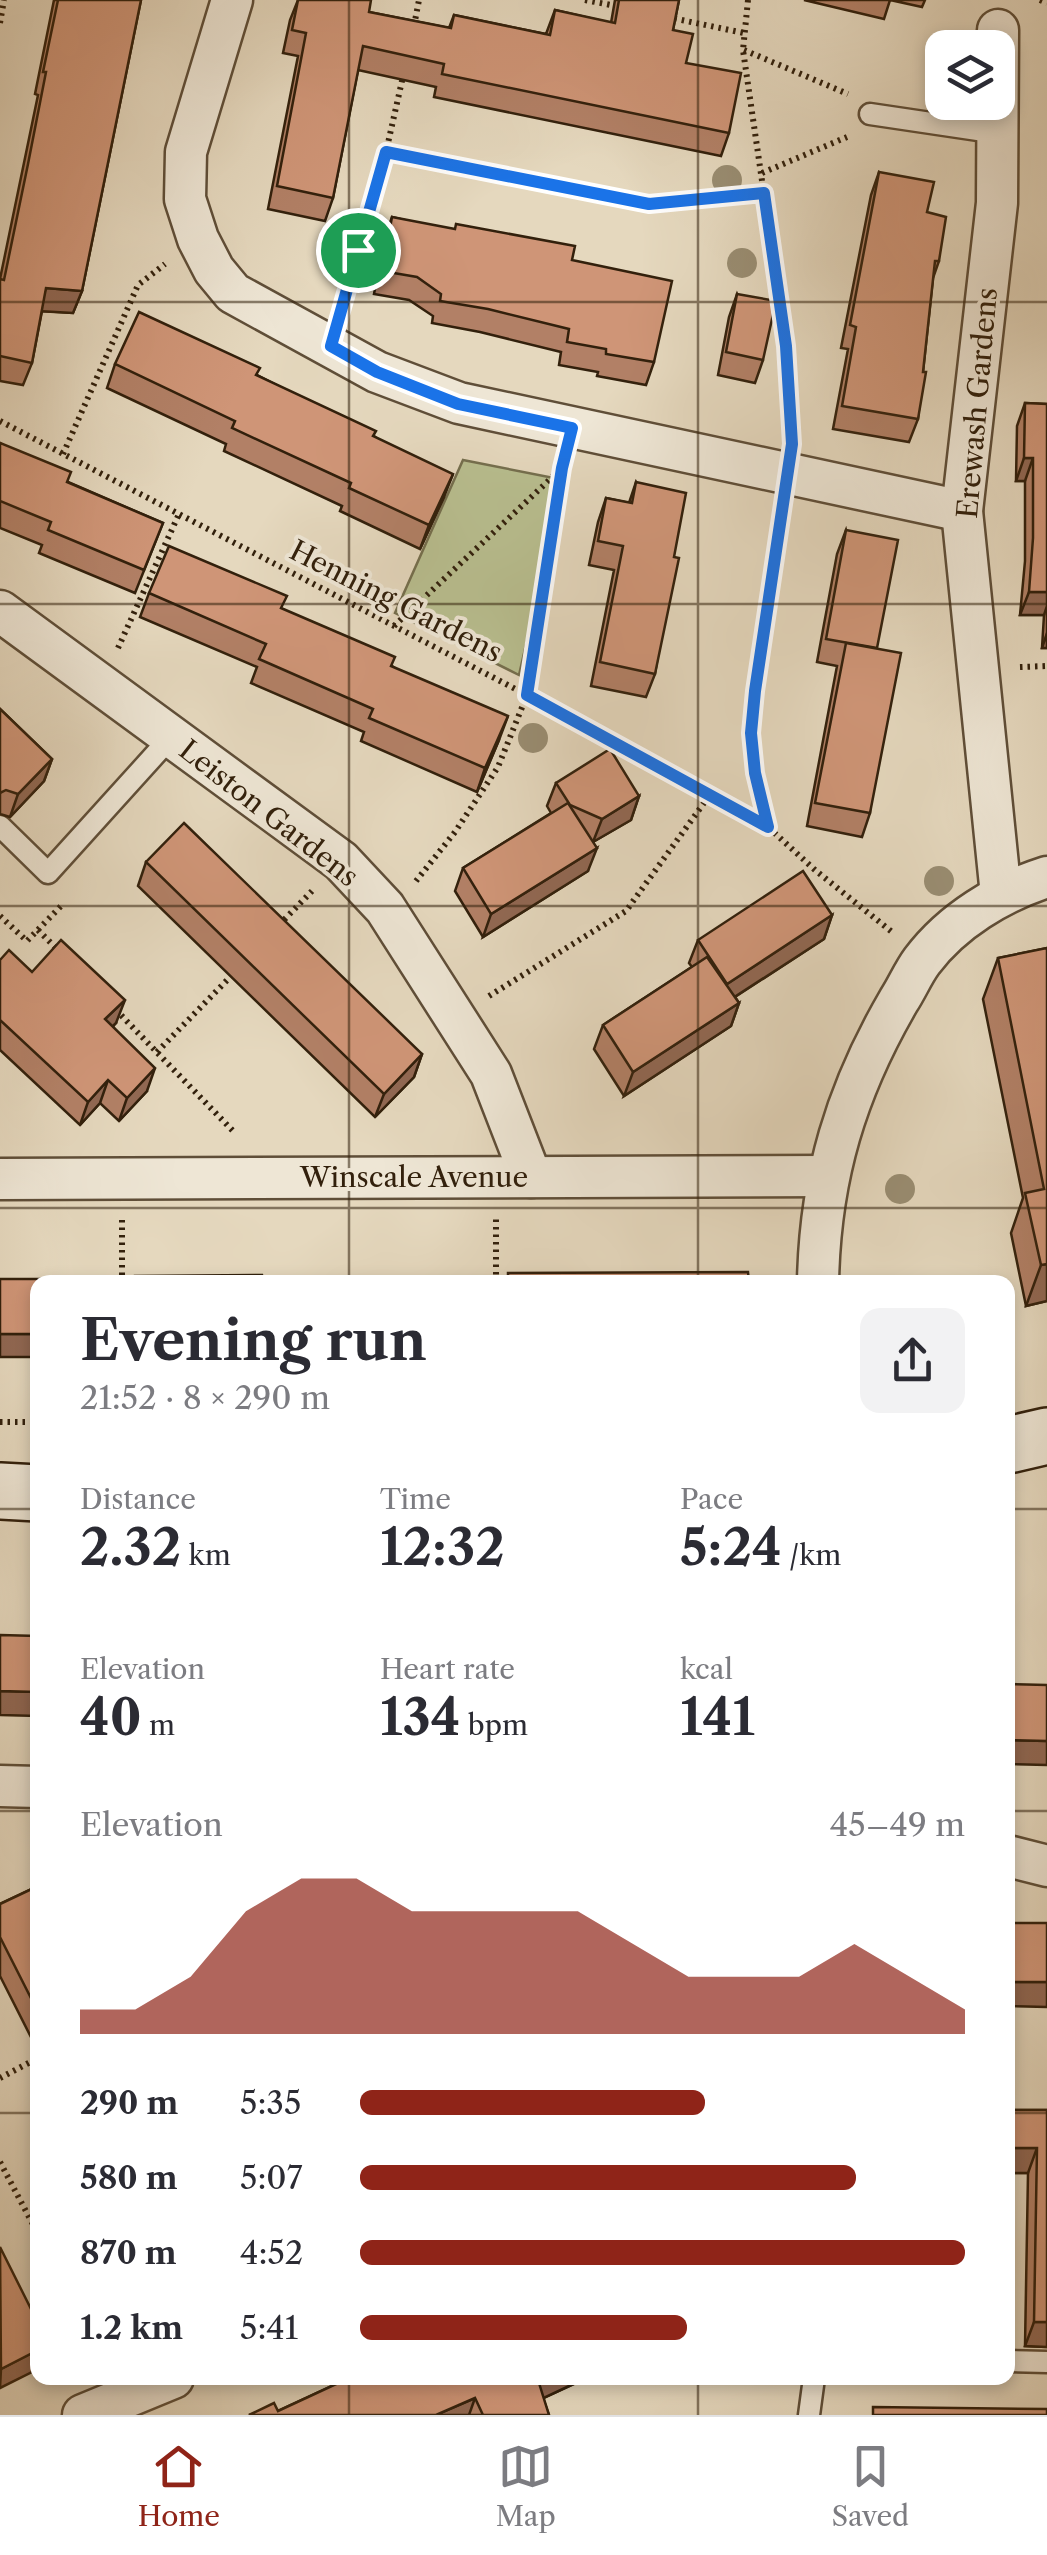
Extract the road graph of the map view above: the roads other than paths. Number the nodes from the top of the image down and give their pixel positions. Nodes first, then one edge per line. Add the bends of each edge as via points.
1 (232, 0) edge
2 (870, 114) road end
3 (998, 120) edge
4 (998, 132) junction
5 (962, 511) junction
6 (0, 611) edge
7 (170, 737) junction
8 (0, 826) edge
9 (1047, 877) edge
10 (1001, 895) junction
11 (828, 1176) junction
12 (513, 1177) junction
13 (0, 1179) edge
14 (818, 1275) edge
15 (1047, 1436) edge
16 (1015, 1443) edge
17 (0, 1492) edge
18 (30, 1493) edge
19 (0, 1786) edge
20 (30, 1787) edge
21 (1015, 1858) edge
22 (1047, 1866) edge
23 (1015, 2361) edge
24 (1047, 2362) edge
25 (156, 2385) edge
26 (813, 2385) edge
27 (82, 2415) edge
28 (810, 2415) edge

1 - 5 street via 186,152 185,199 198,239 233,293 377,372 458,404
2 - 4 lane
3 - 4 street, Erewash Gardens
4 - 5 street, Erewash Gardens via 998,203
5 - 10 street, Erewash Gardens
6 - 7 street, Leiston Gardens
7 - 8 lane via 48,873
7 - 12 street, Leiston Gardens via 341,862 385,908 491,1074
9 - 10 street
10 - 11 street via 960,922 923,960 858,1080
11 - 12 street, Winscale Avenue
11 - 14 street
12 - 13 street, Winscale Avenue
15 - 16 street
17 - 18 street
19 - 20 street
21 - 22 street
23 - 24 lane
25 - 27 street
26 - 28 lane

